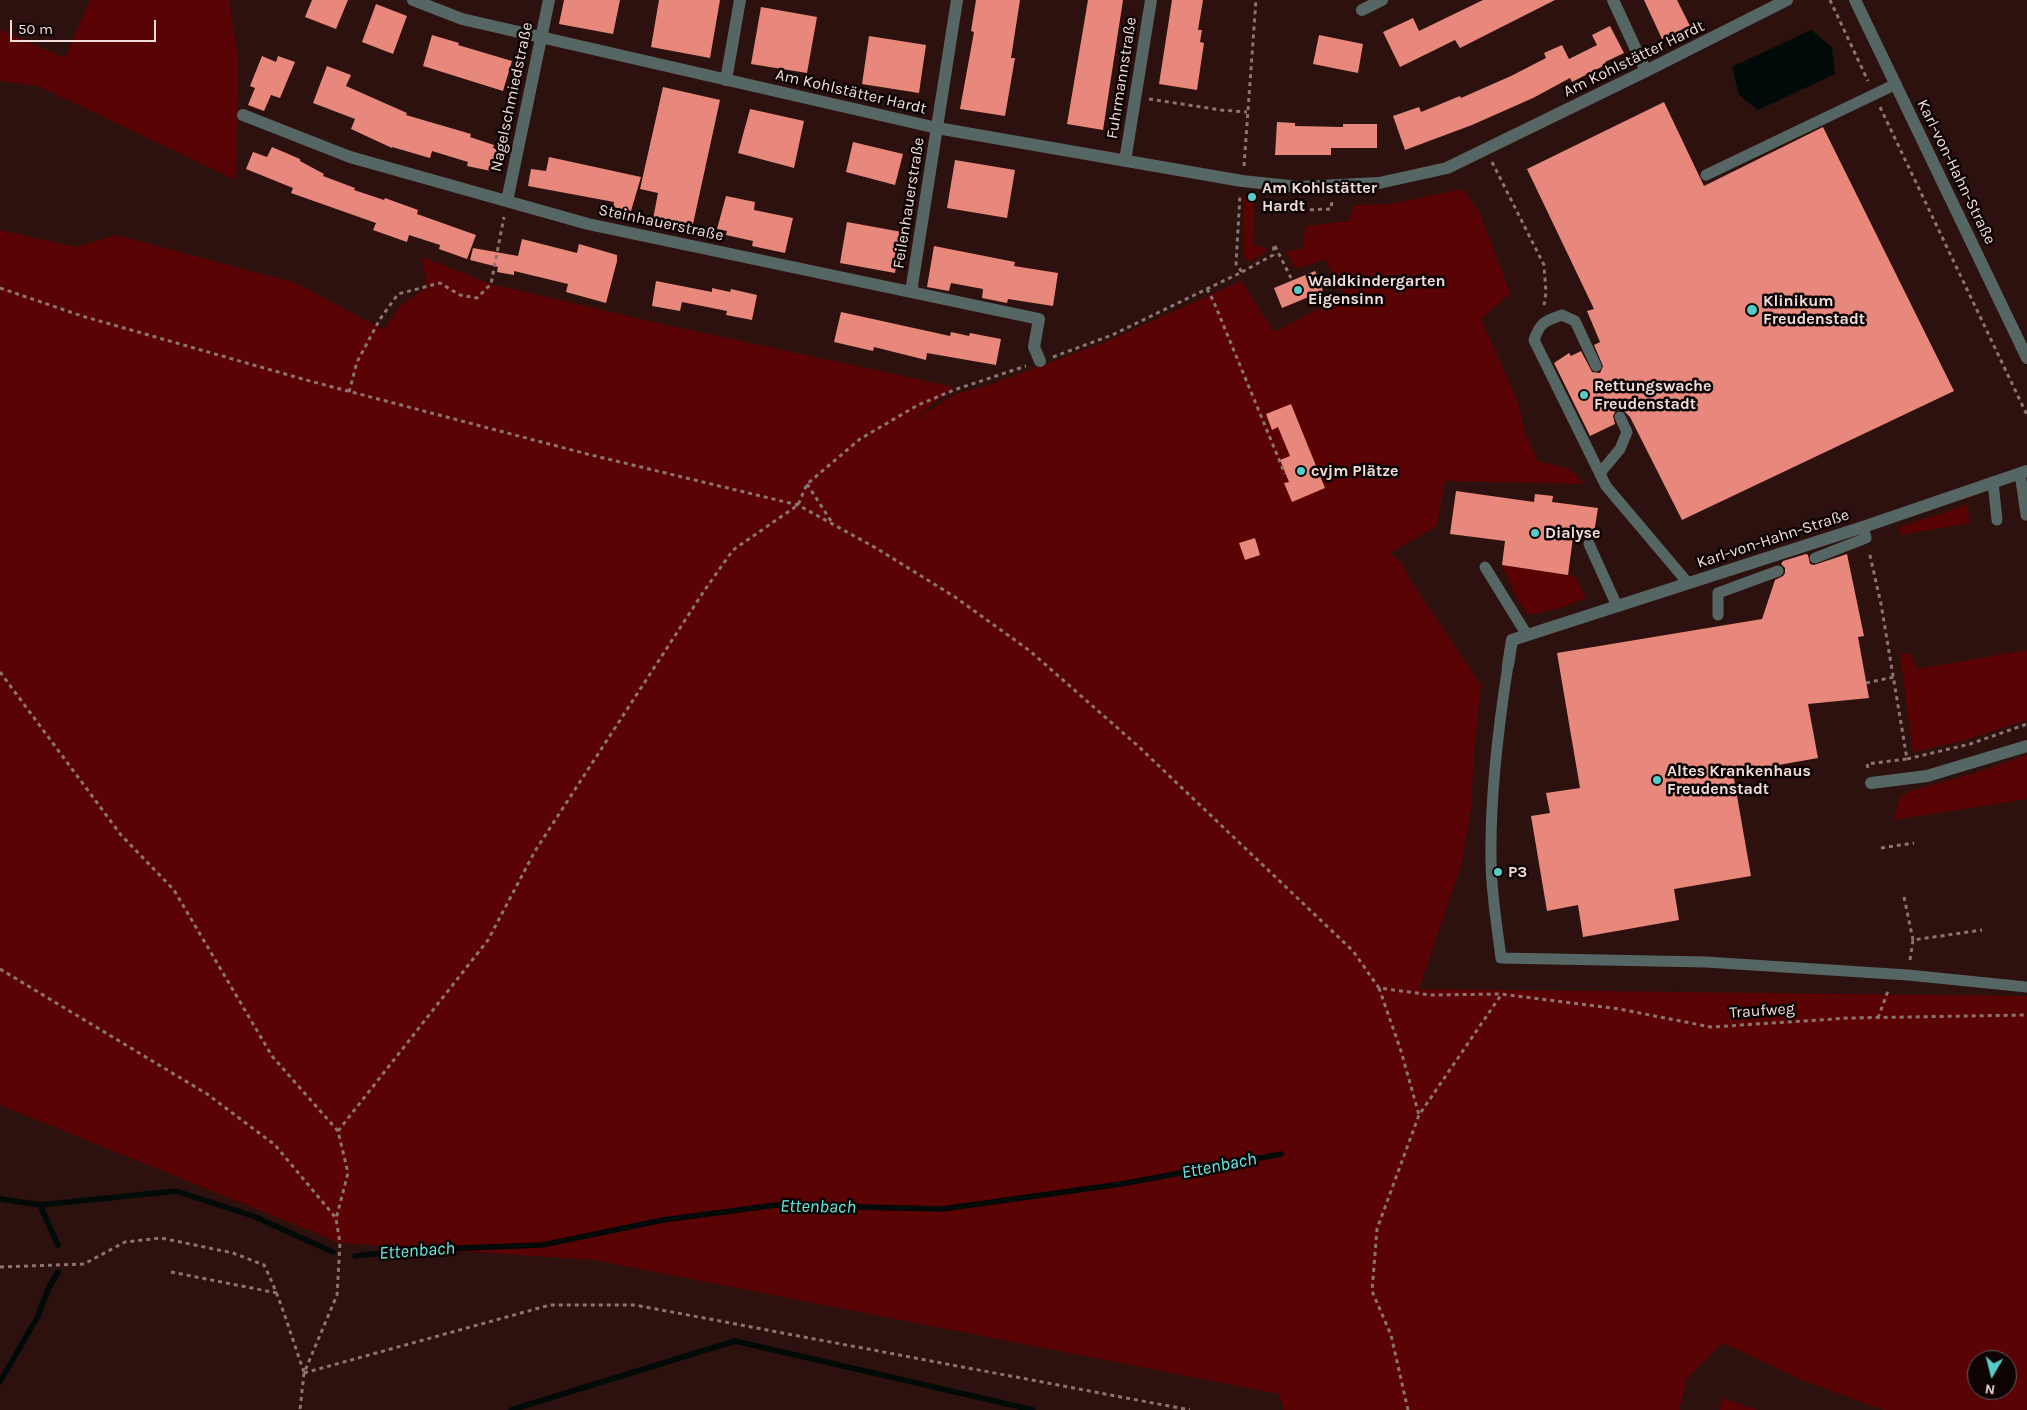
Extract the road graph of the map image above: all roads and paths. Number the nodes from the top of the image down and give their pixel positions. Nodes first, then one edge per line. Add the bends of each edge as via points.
1 (413, 0) edge
2 (549, 0) edge
3 (740, 0) edge
4 (957, 0) edge
5 (1151, 0) edge
6 (1256, 0) edge
7 (1382, 0) edge
8 (1613, 0) edge
9 (1787, 0) edge
10 (1830, 0) edge
11 (1855, 0) edge
12 (1362, 10) dead end
13 (542, 38) junction
14 (1646, 72) junction
15 (726, 80) junction
16 (1896, 84) junction
17 (1875, 94) junction
18 (1136, 96) junction
19 (1247, 112) junction
20 (243, 115) dead end
21 (937, 128) junction
22 (1486, 150) junction
23 (1125, 161) junction
24 (1706, 175) dead end
25 (1242, 181) junction
26 (1332, 185) junction
27 (507, 201) junction
28 (1278, 211) dead end
29 (1242, 272) junction
30 (1291, 278) dead end
31 (0, 288) edge
32 (1207, 289) junction
33 (911, 292) junction
34 (1539, 326) junction
35 (2027, 358) edge
36 (1040, 362) junction
37 (1596, 366) dead end
38 (349, 392) junction
39 (2027, 415) edge
40 (1620, 416) dead end
41 (2023, 472) edge
42 (1600, 473) junction
43 (1285, 474) dead end
44 (1993, 482) junction
45 (807, 484) junction
46 (798, 505) junction
47 (2026, 515) dead end
48 (1997, 520) dead end
49 (833, 524) junction
50 (1865, 532) junction
51 (1589, 544) dead end
52 (1815, 558) dead end
53 (1485, 567) dead end
54 (1778, 571) dead end
55 (1688, 583) junction
56 (1617, 606) junction
57 (1718, 615) dead end
58 (1527, 636) junction
59 (1508, 665) joint
60 (0, 672) edge
61 (1894, 677) junction
62 (1866, 683) dead end
63 (2027, 724) edge
64 (2027, 746) edge
65 (1907, 759) junction
66 (1871, 783) joint
67 (1914, 843) dead end
68 (1881, 848) dead end
69 (1904, 897) dead end
70 (1982, 930) dead end
71 (1913, 940) junction
72 (0, 969) edge
73 (1908, 975) junction
74 (2027, 987) edge
75 (1379, 988) junction
76 (1501, 994) junction
77 (2027, 1016) edge
78 (1878, 1018) junction
79 (1420, 1115) junction
80 (338, 1132) junction
81 (336, 1219) junction
82 (0, 1267) edge
83 (171, 1272) dead end
84 (278, 1293) junction
85 (304, 1373) junction
86 (300, 1410) edge
87 (1190, 1410) edge
88 (1408, 1410) edge

1 - 13 street, Am Kohlstätter Hardt via 462,19
2 - 13 street, Nagelschmiedstraße
3 - 15 street
4 - 21 street, Feilenhauerstraße
5 - 18 street, Fuhrmannstraße
6 - 19 path
7 - 12 street
8 - 14 street
9 - 14 street, Am Kohlstätter Hardt
10 - 17 path
11 - 16 street, Karl-von-Hahn-Straße
13 - 15 street, Am Kohlstätter Hardt
13 - 27 street, Nagelschmiedstraße
14 - 22 street, Am Kohlstätter Hardt
15 - 21 street, Am Kohlstätter Hardt
16 - 17 lane
16 - 35 street, Karl-von-Hahn-Straße
17 - 24 lane
17 - 39 path
18 - 19 path
18 - 23 street, Fuhrmannstraße
19 - 25 path
20 - 27 street, Steinhauerstraße via 350,157
21 - 23 street, Am Kohlstätter Hardt
21 - 33 street, Feilenhauerstraße
22 - 26 street, Am Kohlstätter Hardt via 1447,168 1379,183
22 - 34 path via 1544,265 1546,293
23 - 25 street, Am Kohlstätter Hardt
25 - 26 street, Am Kohlstätter Hardt via 1298,187
25 - 29 path via 1236,264
26 - 28 path via 1331,209
27 - 33 street, Steinhauerstraße via 588,224
27 - 38 path via 491,284 477,298 460,295 440,283 398,294 380,319 357,362
29 - 30 path via 1273,255 1274,246
29 - 32 path
31 - 38 path via 82,316
32 - 36 path via 1112,335
32 - 43 path
33 - 36 street, Steinhauerstraße via 1039,319 1034,347
34 - 37 lane via 1562,315 1575,321
34 - 42 lane via 1534,340
36 - 45 path via 918,405 860,439
38 - 46 path
40 - 42 lane via 1627,432 1620,449
41 - 44 street, Karl-von-Hahn-Straße
41 - 47 lane
42 - 55 lane via 1606,486
44 - 48 lane
44 - 50 street, Karl-von-Hahn-Straße
45 - 46 path
45 - 49 path
46 - 49 path
46 - 80 path via 733,550 535,851 488,940
49 - 75 path via 955,597 1030,651 1138,746 1353,951
50 - 52 lane
50 - 55 street, Karl-von-Hahn-Straße
50 - 61 path via 1882,604
51 - 56 lane
53 - 58 lane
54 - 57 lane via 1718,593
55 - 56 street, Karl-von-Hahn-Straße
56 - 58 street, Karl-von-Hahn-Straße
58 - 59 street, Karl-von-Hahn-Straße via 1512,640
59 - 73 lane via 1499,722 1491,860 1501,958 1706,962
60 - 80 path via 121,835 174,890 272,1056
61 - 62 path
61 - 65 path
63 - 65 path via 1970,744
64 - 66 street via 1927,776
65 - 66 path via 1867,764
67 - 68 path
69 - 71 path
70 - 71 path
71 - 73 path
72 - 81 path via 207,1094 275,1145
73 - 74 lane
73 - 78 path via 1890,984
75 - 76 path, Traufweg via 1431,994
75 - 79 path
76 - 78 path, Traufweg via 1619,1009 1711,1027
76 - 79 path
77 - 78 path, Traufweg
79 - 88 path via 1377,1229 1372,1290 1391,1336
80 - 81 path via 348,1173
81 - 85 path via 340,1243 337,1295
82 - 84 path via 84,1264 124,1242 161,1238 233,1253 264,1265
83 - 84 path
84 - 85 path
85 - 86 path
85 - 87 path via 550,1304 635,1305

